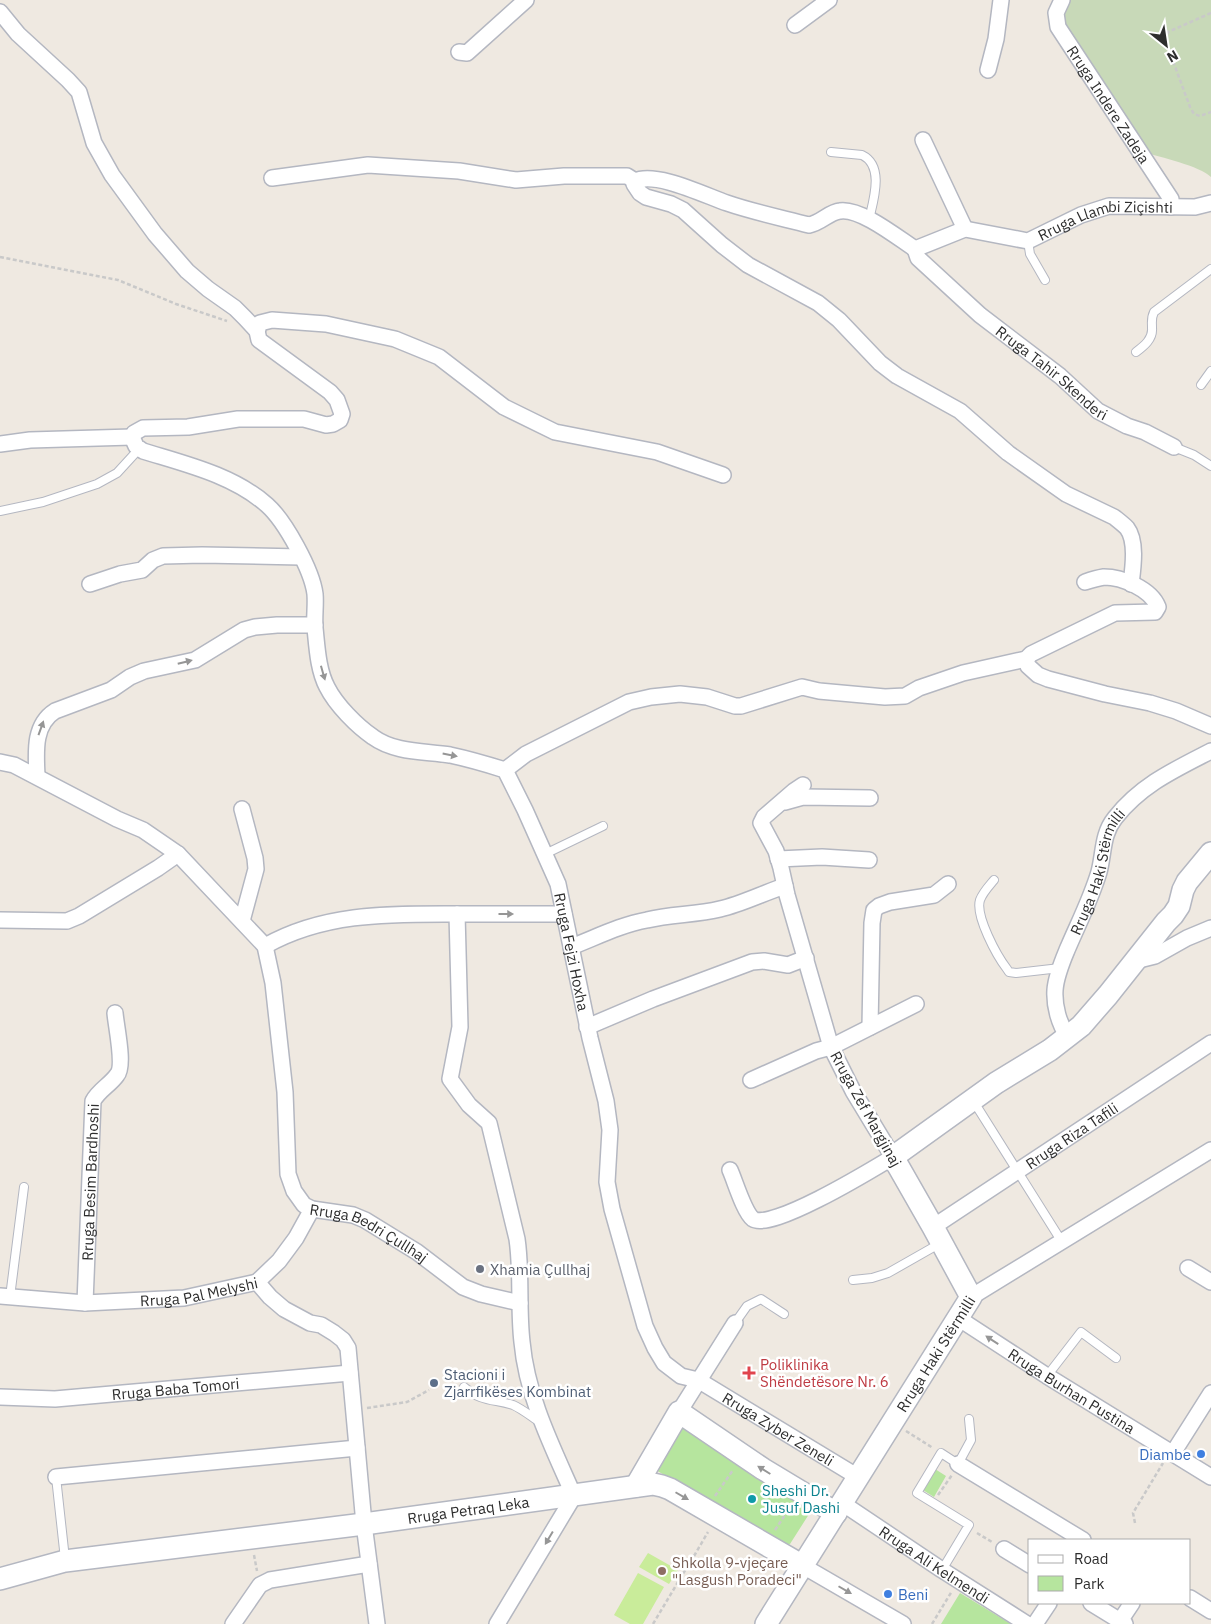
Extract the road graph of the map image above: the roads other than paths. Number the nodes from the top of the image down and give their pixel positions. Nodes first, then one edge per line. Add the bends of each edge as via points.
1 (526, 0) edge
2 (829, 0) edge
3 (1001, 0) edge
4 (1062, 0) edge
5 (0, 12) edge
6 (795, 25) dead end
7 (459, 52) dead end
8 (988, 70) dead end
9 (923, 140) dead end
10 (831, 152) dead end
11 (272, 178) dead end
12 (635, 181) junction
13 (1211, 203) edge
14 (1172, 207) junction
15 (869, 220) junction
16 (965, 229) junction
17 (1028, 241) junction
18 (915, 249) junction
19 (1211, 269) edge
20 (1045, 280) dead end
21 (257, 331) junction
22 (1136, 352) dead end
23 (1211, 371) edge
24 (1201, 386) dead end
25 (136, 443) junction
26 (0, 444) edge
27 (1174, 447) joint
28 (1211, 466) edge
29 (723, 475) dead end
30 (0, 511) edge
31 (301, 557) junction
32 (1085, 582) dead end
33 (90, 584) dead end
34 (1131, 584) junction
35 (315, 625) junction
36 (1026, 659) junction
37 (1211, 726) edge
38 (1211, 751) edge
39 (0, 762) edge
40 (505, 770) junction
41 (37, 776) junction
42 (804, 785) dead end
43 (870, 798) dead end
44 (779, 804) junction
45 (242, 809) dead end
46 (603, 826) dead end
47 (1211, 853) edge
48 (178, 854) junction
49 (545, 854) junction
50 (778, 859) junction
51 (870, 860) dead end
52 (994, 880) dead end
53 (948, 884) dead end
54 (785, 886) junction
55 (457, 914) junction
56 (564, 914) junction
57 (0, 920) edge
58 (242, 921) junction
59 (1211, 928) edge
60 (265, 946) junction
61 (571, 947) junction
62 (806, 958) junction
63 (1135, 961) junction
64 (1060, 968) junction
65 (916, 1004) dead end
66 (115, 1013) dead end
67 (587, 1027) junction
68 (870, 1027) junction
69 (1068, 1037) junction
70 (1211, 1043) edge
71 (831, 1047) junction
72 (752, 1080) dead end
73 (973, 1100) junction
74 (1211, 1150) edge
75 (893, 1157) junction
76 (730, 1170) dead end
77 (1017, 1170) junction
78 (24, 1187) dead end
79 (312, 1209) junction
80 (937, 1235) junction
81 (1062, 1242) junction
82 (1188, 1268) dead end
83 (853, 1280) dead end
84 (257, 1282) junction
85 (1211, 1282) edge
86 (5, 1297) edge
87 (971, 1298) junction
88 (85, 1303) junction
89 (520, 1303) junction
90 (784, 1314) dead end
91 (958, 1318) junction
92 (735, 1323) joint
93 (1116, 1358) dead end
94 (350, 1374) junction
95 (1047, 1376) junction
96 (698, 1380) junction
97 (464, 1387) dead end
98 (1211, 1393) edge
99 (0, 1397) edge
100 (679, 1412) junction
101 (969, 1419) dead end
102 (542, 1423) junction
103 (357, 1448) junction
104 (1172, 1453) junction
105 (958, 1464) junction
106 (56, 1476) joint
107 (858, 1477) junction
108 (1211, 1477) edge
109 (636, 1486) junction
110 (574, 1496) junction
111 (839, 1508) junction
112 (364, 1524) junction
113 (1081, 1539) edge
114 (1004, 1549) road end
115 (65, 1561) junction
116 (369, 1564) junction
117 (1028, 1564) edge
118 (803, 1566) junction
119 (942, 1570) junction
120 (0, 1579) edge
121 (1191, 1599) edge
122 (1048, 1604) edge
123 (1093, 1604) edge
124 (1132, 1604) edge
125 (1211, 1611) edge
126 (1123, 1622) edge
127 (232, 1624) edge
128 (377, 1624) edge
129 (497, 1624) edge
130 (766, 1624) edge
131 (903, 1624) edge
132 (1027, 1624) edge
133 (1035, 1624) edge

1 - 7 street via 467,54
2 - 6 street
3 - 8 street
4 - 14 street, Rruga Indere Zadeja via 1056,13 1058,27 1170,199
5 - 21 street via 18,34 79,92 94,144 112,175 172,255
9 - 16 street
10 - 15 lane via 862,155 873,167 876,186
11 - 12 street, Rruga Tahir Skenderi via 368,165 459,171 516,180 627,176
12 - 15 street, Rruga Tahir Skenderi via 657,179 726,203 809,224 840,211 850,211
12 - 34 street via 640,193 683,210 748,265 818,303 897,376 960,411 1008,453 1066,494 1121,522 1130,534 1132,546
13 - 14 street, Rruga Llambi Ziçishti
14 - 17 street, Rruga Llambi Ziçishti via 1109,206 1081,215
15 - 18 street, Rruga Tahir Skenderi
16 - 17 street, Rruga Llambi Ziçishti
16 - 18 street
17 - 20 lane via 1030,254
18 - 27 street, Rruga Tahir Skenderi via 918,258 980,315 1060,376 1098,411
19 - 22 lane via 1154,312 1151,337
21 - 25 street via 260,340 338,400 342,414 340,420 326,425 304,419 238,419 188,427 143,428 134,433
21 - 29 street via 260,323 272,320 326,324 395,339 439,357 504,407 554,432 657,452
23 - 24 lane
25 - 26 street via 30,440
25 - 30 lane via 117,473 97,484 42,502
25 - 31 street via 236,484 267,505 283,524
27 - 28 lane, Rruga Tahir Skenderi
31 - 33 street via 164,556 142,570
31 - 35 street via 315,595
32 - 34 street via 1106,577
34 - 36 street via 1155,601 1158,607 1155,612 1115,613
35 -> 40 street via 327,688 356,723 375,738 408,751 451,755
41 -> 35 street via 38,736 43,721 54,711 111,690 144,671 194,660 244,630 277,625
36 - 37 street via 1028,666 1048,679 1150,702
36 - 40 street via 963,672 905,696 863,696 802,688 741,706 680,694 652,697 629,702 595,718 526,754
38 - 64 street, Rruga Haki Stërmilli via 1157,779 1113,820 1105,835 1098,872
39 - 41 street
40 - 49 street, Rruga Fejzi Hoxha
41 - 48 street via 143,830
42 - 44 street
43 - 44 street via 803,797
44 - 50 street, Rruga Zef Margjinaj via 761,823
45 - 58 street via 256,869
46 - 49 lane
47 - 63 street via 1187,882 1174,915
48 - 57 street via 67,921
48 - 58 street
49 - 56 street, Rruga Fejzi Hoxha via 558,884
50 - 51 street
50 - 54 street, Rruga Zef Margjinaj
52 - 64 lane via 980,900 980,907 991,944 1006,969 1016,972
53 - 68 street via 934,895 890,902 874,910
54 - 61 street via 721,909 629,924
54 - 62 street, Rruga Zef Margjinaj
55 -> 56 street
55 - 60 street via 401,913 342,919 310,926
55 - 89 street via 460,1027 450,1079 469,1105 489,1122 518,1239
56 - 61 street, Rruga Fejzi Hoxha
58 - 60 street
59 - 63 street via 1155,956
60 - 79 street, Rruga Bedri Çullhaj via 273,982 285,1092 288,1174 298,1199
61 - 67 street, Rruga Fejzi Hoxha
62 - 67 street via 788,965 752,962
62 - 71 street, Rruga Zef Margjinaj
63 - 69 street
64 - 69 street, Rruga Haki Stërmilli via 1055,991 1061,1027
65 - 68 street
66 - 88 street, Rruga Besim Bardhoshi via 121,1065 118,1075 93,1101
67 - 96 street, Rruga Fejzi Hoxha via 610,1130 607,1182 610,1200 645,1326 664,1363 681,1376
68 - 71 street
69 - 73 street
70 - 77 street, Rruga Riza Tafili
71 - 72 street
71 - 75 street, Rruga Zef Margjinaj
73 - 75 street
73 - 77 lane
74 - 81 street, Rruga Haki Stërmilli
75 - 76 street via 801,1208 757,1220 752,1218 746,1207
75 - 80 street, Rruga Zef Margjinaj
77 - 80 street, Rruga Riza Tafili
77 - 81 lane
78 - 86 lane
79 - 84 street via 279,1261
79 - 89 street, Rruga Bedri Çullhaj via 365,1220 417,1252 463,1287
80 - 83 lane via 888,1273
80 - 87 street, Rruga Zef Margjinaj
81 - 87 street, Rruga Haki Stërmilli
82 - 85 street
84 - 88 street, Rruga Pal Melyshi via 184,1298
84 - 94 street, Rruga Pal Melyshi via 284,1310 310,1324 321,1325 343,1340 348,1348
86 - 88 street, Rruga Pal Melyshi
87 - 91 street, Rruga Haki Stërmilli
89 - 102 street via 525,1367
90 - 92 lane via 761,1299 747,1306
95 -> 91 street, Rruga Burhan Pustina
91 - 107 street, Rruga Haki Stërmilli
92 - 96 street
93 - 95 lane via 1080,1332
94 - 99 street, Rruga Baba Tomori via 55,1399
94 - 103 street, Rruga Pal Melyshi
95 - 104 street, Rruga Burhan Pustina
96 - 100 street
96 - 107 street, Rruga Zyber Zeneli
97 - 102 lane via 481,1398 513,1405
98 - 104 street
100 - 109 street
111 -> 100 street via 800,1491
101 - 105 lane via 971,1440
102 - 110 street
103 - 106 street
103 - 112 street, Rruga Pal Melyshi
104 - 108 street, Rruga Burhan Pustina
105 - 113 street
105 - 119 lane via 941,1452 916,1493 969,1525
106 - 115 lane
107 - 111 street, Rruga Haki Stërmilli
109 - 110 street, Rruga Petraq Leka
109 -> 118 street, Rruga Petraq Leka via 662,1486
110 - 112 street, Rruga Petraq Leka
110 -> 129 street
111 - 118 street, Rruga Haki Stërmilli
111 - 119 street, Rruga Ali Kelmendi
112 - 115 street, Rruga Petraq Leka
112 - 116 street, Rruga Pal Melyshi
114 - 117 street
115 - 120 street, Rruga Petraq Leka
116 - 127 street via 270,1580 260,1585
116 - 128 street, Rruga Pal Melyshi
118 - 130 street, Rruga Haki Stërmilli
118 -> 131 street, Rruga Petraq Leka
119 - 132 street, Rruga Ali Kelmendi
121 - 125 street
122 - 133 street
123 - 126 street
124 - 126 street

